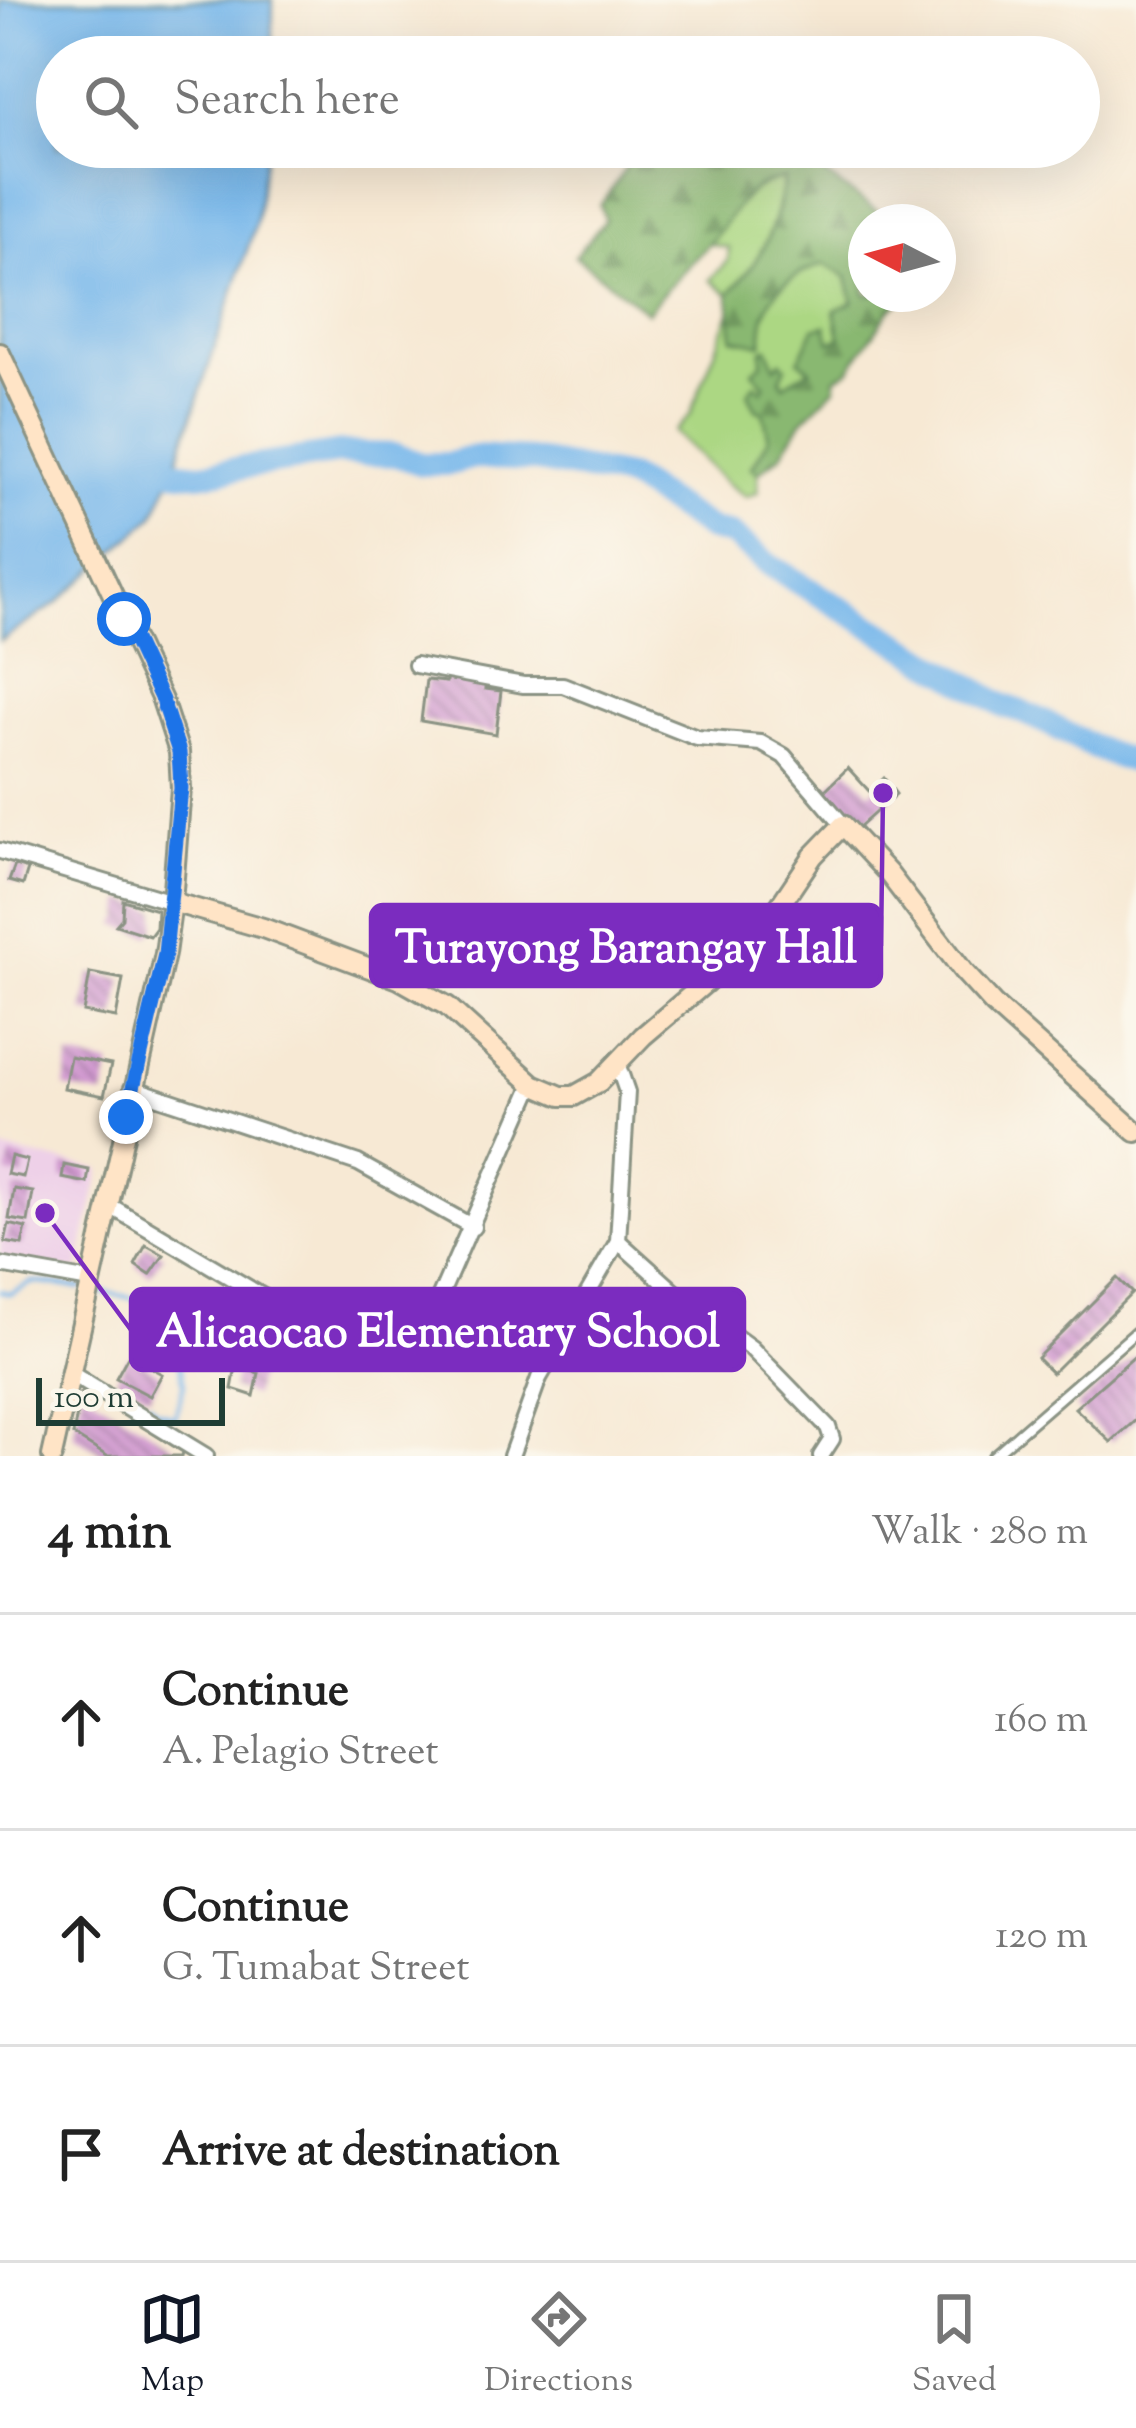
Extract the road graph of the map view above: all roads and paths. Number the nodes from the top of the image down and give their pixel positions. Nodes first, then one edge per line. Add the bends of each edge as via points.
1 (0, 353) edge
2 (416, 664) dead end
3 (843, 825) junction
4 (0, 851) edge
5 (172, 902) junction
6 (617, 1063) junction
7 (533, 1084) junction
8 (132, 1088) junction
9 (1136, 1132) edge
10 (107, 1204) junction
11 (473, 1227) junction
12 (618, 1241) junction
13 (0, 1265) edge
14 (88, 1287) junction
15 (440, 1296) dead end
16 (1136, 1332) edge
17 (326, 1334) dead end
18 (70, 1373) junction
19 (52, 1456) edge
20 (206, 1456) edge
21 (511, 1456) edge
22 (821, 1456) edge
23 (993, 1456) edge

1 - 5 street via 179,752
2 - 3 street via 563,685 697,738 761,743 784,756
3 - 6 street via 758,938
3 - 9 street via 994,1005
4 - 5 street
5 - 7 street via 399,979 447,1006
5 - 8 street
6 - 7 street via 574,1096
6 - 12 street via 627,1092
7 - 11 street
8 - 10 street
8 - 11 street via 346,1159
10 - 14 street
10 - 17 street
11 - 15 street
12 - 21 street via 539,1378
12 - 22 street via 751,1348 828,1427 832,1439
13 - 14 street
14 - 18 street
16 - 23 lane
18 - 19 street
18 - 20 street

